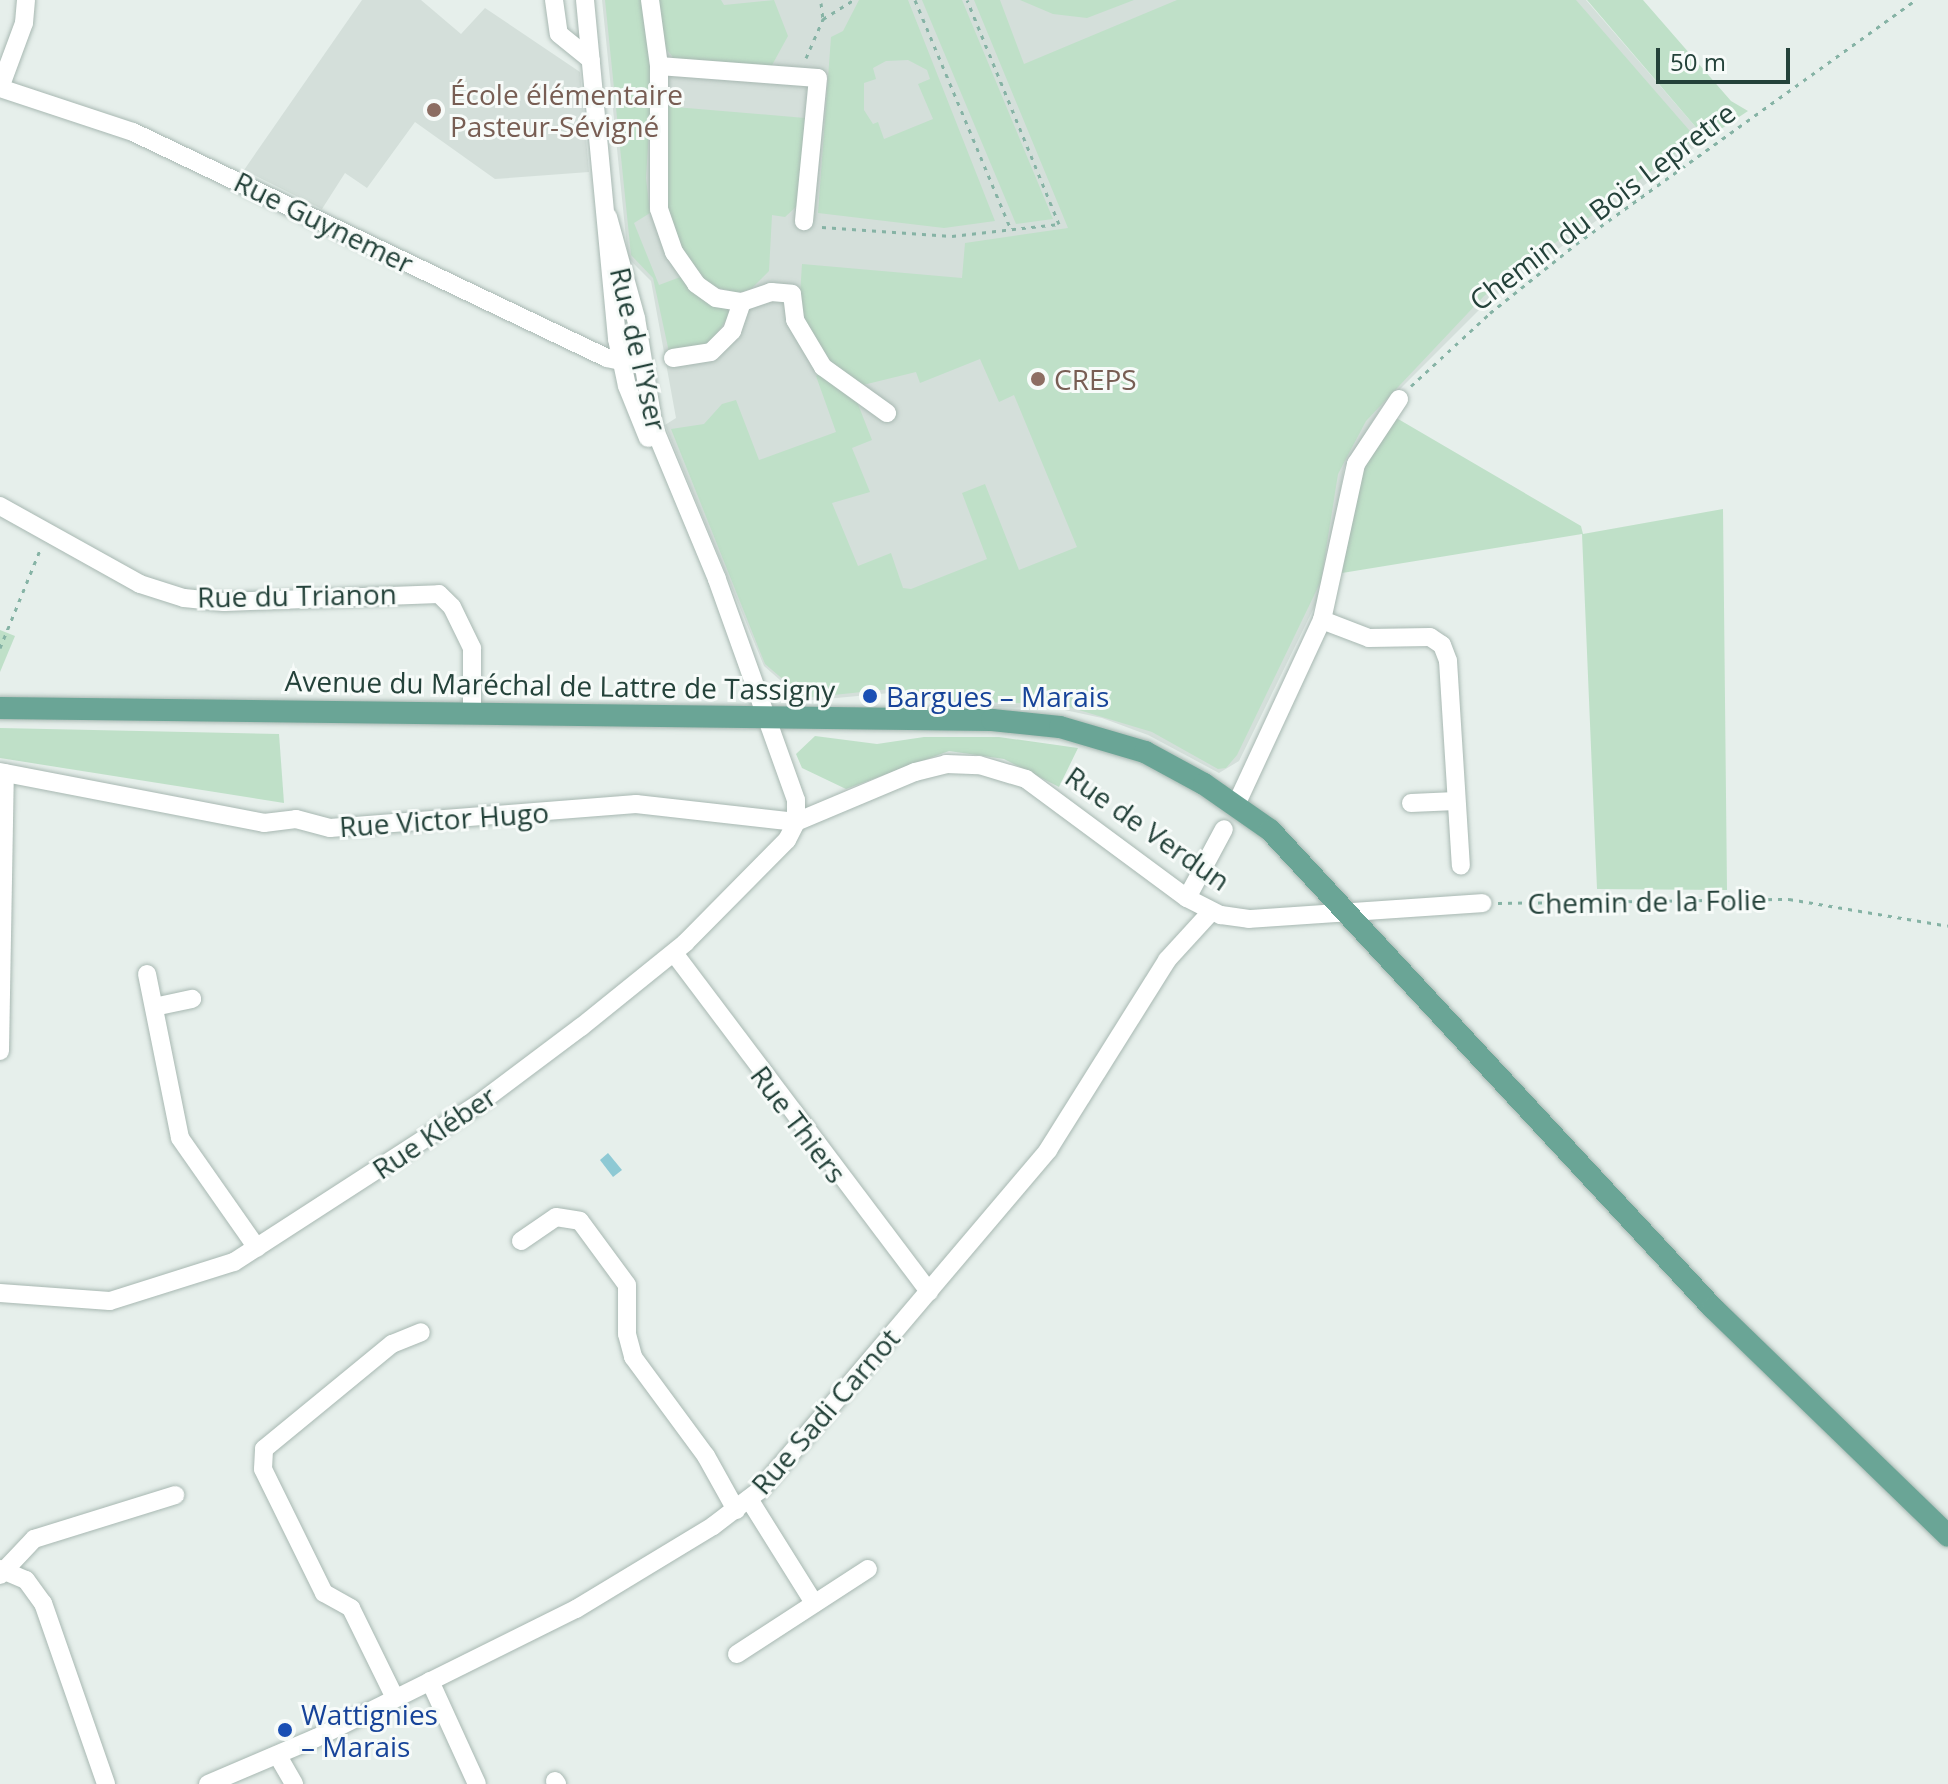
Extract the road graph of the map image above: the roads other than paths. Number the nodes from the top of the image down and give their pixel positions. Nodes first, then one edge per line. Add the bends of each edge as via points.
1 (554, 0) edge
2 (585, 0) edge
3 (650, 0) edge
4 (24, 3) edge
5 (591, 60) junction
6 (659, 66) junction
7 (0, 88) edge
8 (608, 217) junction
9 (804, 221) road end
10 (742, 302) junction
11 (673, 358) dead end
12 (621, 364) junction
13 (644, 366) junction
14 (1399, 399) road end
15 (887, 413) dead end
16 (676, 480) junction
17 (0, 506) edge
18 (1322, 620) junction
19 (0, 708) edge
20 (472, 714) junction
21 (767, 718) junction
22 (2, 773) edge
23 (1456, 801) junction
24 (1411, 803) dead end
25 (1236, 805) junction
26 (796, 822) junction
27 (1224, 829) dead end
28 (1461, 866) dead end
29 (1187, 898) junction
30 (1482, 903) road end
31 (1211, 912) junction
32 (1343, 912) junction
33 (674, 953) junction
34 (147, 974) dead end
35 (192, 999) dead end
36 (154, 1007) junction
37 (0, 1051) edge
38 (521, 1241) dead end
39 (257, 1248) junction
40 (929, 1292) junction
41 (0, 1293) edge
42 (421, 1332) dead end
43 (175, 1495) dead end
44 (742, 1504) junction
45 (1948, 1536) edge
46 (868, 1569) dead end
47 (2, 1572) edge
48 (814, 1603) junction
49 (737, 1654) dead end
50 (430, 1681) junction
51 (395, 1698) junction
52 (278, 1756) junction
53 (106, 1784) edge
54 (208, 1784) edge
55 (294, 1784) edge
56 (477, 1784) edge

1 - 5 street via 559,34
2 - 5 street, Rue de l'Yser
3 - 6 street
4 - 7 street via 24,23
5 - 8 street, Rue de l'Yser
6 - 9 street via 818,78
6 - 10 street via 658,194 674,252 696,284 716,298
7 - 12 street, Rue Guynemer via 133,132
8 - 12 street, Rue de l'Yser
8 - 13 street, Rue de l'Yser
10 - 11 street via 732,331 711,352
10 - 15 street via 771,292 792,294 795,320 823,367
12 - 13 street, Rue Guynemer
12 - 16 street, Rue de l'Yser via 645,433
13 - 16 street, Rue de l'Yser via 652,420
14 - 18 street via 1367,441 1351,478
16 - 21 street, Rue de l'Yser
17 - 20 street, Rue du Trianon via 140,584 184,598 224,602 439,594 452,607 472,648
18 - 23 street via 1369,638 1430,637 1442,645 1448,661
18 - 25 street
19 - 20 main road, Avenue du Maréchal de Lattre de Tassigny
20 - 21 main road, Avenue du Maréchal de Lattre de Tassigny
21 - 25 main road, Avenue du Maréchal de Lattre de Tassigny via 1043,723 1135,748
21 - 26 street, Rue de l'Yser via 796,800
22 - 26 street, Rue Victor Hugo via 264,823 296,819 330,828 636,804
22 - 37 street
23 - 24 street
23 - 28 street
25 - 32 main road, Avenue du Maréchal de Lattre de Tassigny via 1279,839
26 - 29 street, Rue de Verdun via 915,772 946,764 979,765 1026,779
26 - 33 street, Rue Kléber via 773,856
27 - 29 street
29 - 31 street, Rue de Verdun
30 - 32 street
31 - 32 street, Rue de Verdun via 1249,919
31 - 40 street, Rue Sadi Carnot via 1167,960 1059,1134
32 - 45 main road via 1713,1308
33 - 39 street, Rue Kléber via 477,1105
33 - 40 street, Rue Thiers
34 - 36 street
35 - 36 street
36 - 39 street via 180,1138
38 - 44 street via 556,1217 580,1221 627,1285 627,1334 633,1357
39 - 41 street, Rue Kléber via 218,1269 117,1300
40 - 44 street, Rue Sadi Carnot
42 - 51 street via 392,1344 264,1449 263,1469 324,1593 351,1608
43 - 47 street via 34,1539
44 - 48 street
44 - 50 street, Rue Sadi Carnot via 576,1609
46 - 48 street
47 - 53 street via 26,1580 43,1603
48 - 49 street
50 - 51 street, Rue Sadi Carnot
50 - 56 street
51 - 52 street, Rue Sadi Carnot
52 - 54 street, Rue Sadi Carnot
52 - 55 street

